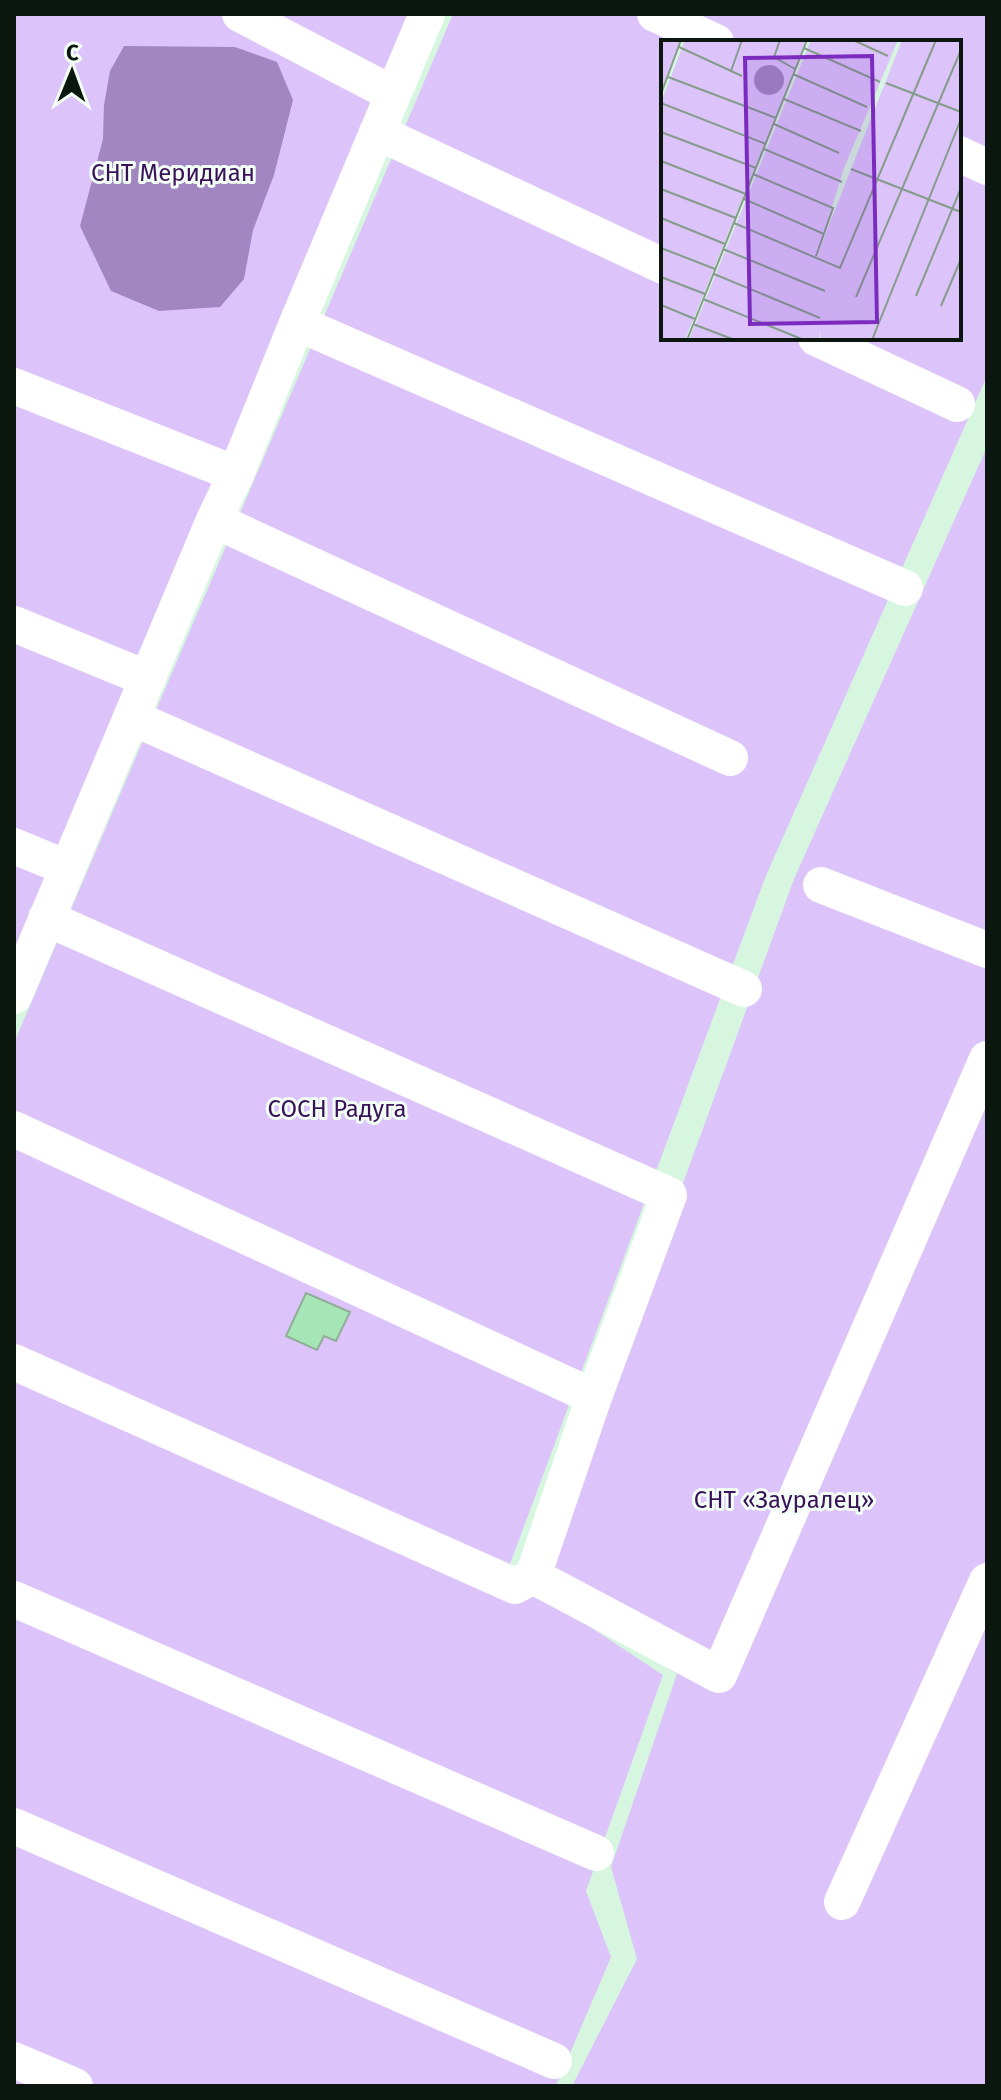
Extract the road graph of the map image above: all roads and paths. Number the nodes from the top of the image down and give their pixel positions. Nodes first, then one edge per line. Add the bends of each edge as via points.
1 (240, 14) edge
2 (427, 14) edge
3 (655, 14) edge
4 (712, 40) edge
5 (393, 94) junction
6 (377, 132) junction
7 (961, 155) edge
8 (987, 167) edge
9 (661, 265) edge
10 (297, 323) junction
11 (820, 340) edge
12 (14, 386) edge
13 (957, 404) dead end
14 (236, 474) junction
15 (214, 520) junction
16 (905, 588) dead end
17 (14, 624) edge
18 (148, 679) junction
19 (131, 717) junction
20 (730, 758) dead end
21 (14, 846) edge
22 (67, 868) junction
23 (821, 885) dead end
24 (46, 918) junction
25 (987, 950) edge
26 (744, 989) dead end
27 (14, 996) edge
28 (987, 1059) edge
29 (14, 1129) edge
30 (14, 1362) edge
31 (594, 1397) junction
32 (533, 1576) junction
33 (987, 1581) edge
34 (14, 1599) edge
35 (14, 1826) edge
36 (596, 1853) dead end
37 (842, 1902) dead end
38 (14, 2060) edge
39 (554, 2061) dead end
40 (75, 2086) edge

1 - 5 street
2 - 5 street
3 - 4 street
5 - 6 street
6 - 9 street
6 - 10 street
7 - 8 street
10 - 14 street
10 - 16 street
11 - 13 street
12 - 14 street
14 - 15 street
15 - 18 street
15 - 20 street
17 - 18 street
18 - 19 street
19 - 22 street
19 - 26 street
21 - 22 street
22 - 24 street
23 - 25 street
24 - 27 street
24 - 31 street via 669,1195
28 - 32 street via 719,1675
29 - 31 street
30 - 32 street via 515,1586
31 - 32 street
33 - 37 street
34 - 36 street
35 - 39 street
38 - 40 street

